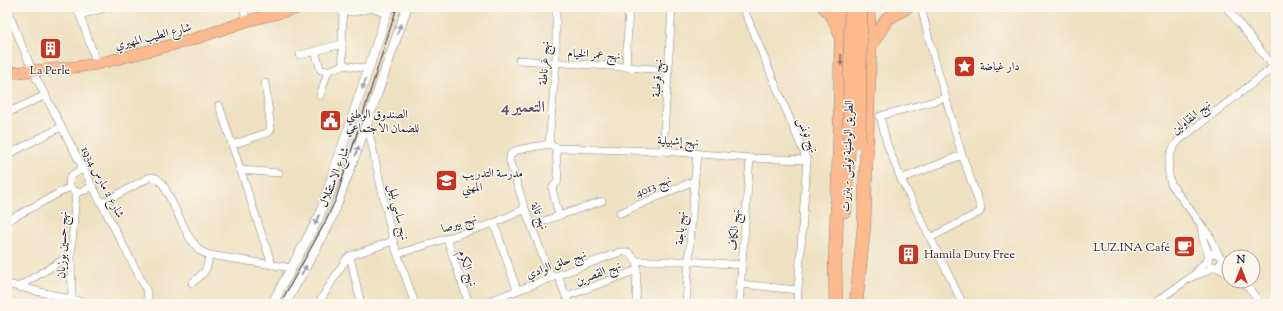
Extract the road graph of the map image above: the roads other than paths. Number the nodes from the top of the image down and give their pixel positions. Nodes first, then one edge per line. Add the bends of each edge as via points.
1 (77, 7) edge
2 (109, 7) edge
3 (243, 7) edge
4 (302, 7) edge
5 (407, 7) edge
6 (556, 7) edge
7 (629, 7) edge
8 (672, 7) edge
9 (743, 7) edge
10 (824, 7) edge
11 (844, 7) edge
12 (851, 7) edge
13 (866, 7) edge
14 (907, 7) edge
15 (921, 7) edge
16 (1226, 7) edge
17 (342, 8) edge
18 (7, 9) edge
19 (388, 10) edge
20 (80, 15) junction
21 (247, 22) junction
22 (841, 39) junction
23 (342, 44) junction
24 (870, 46) junction
25 (315, 51) junction
26 (300, 55) dead end
27 (519, 60) dead end
28 (556, 62) junction
29 (97, 64) junction
30 (343, 65) junction
31 (1275, 65) edge
32 (626, 67) junction
33 (369, 69) junction
34 (669, 70) junction
35 (328, 71) junction
36 (34, 72) junction
37 (7, 73) edge
38 (265, 83) dead end
39 (46, 95) junction
40 (320, 96) dead end
41 (945, 98) junction
42 (219, 105) dead end
43 (868, 107) junction
44 (7, 113) edge
45 (880, 116) junction
46 (367, 123) junction
47 (61, 127) junction
48 (854, 141) junction
49 (548, 144) junction
50 (232, 145) junction
51 (556, 148) junction
52 (663, 151) junction
53 (697, 153) junction
54 (7, 155) edge
55 (962, 155) junction
56 (750, 158) junction
57 (807, 160) junction
58 (83, 168) junction
59 (241, 170) junction
60 (279, 173) dead end
61 (901, 179) junction
62 (694, 181) junction
63 (92, 186) junction
64 (73, 189) junction
65 (602, 201) dead end
66 (102, 203) junction
67 (525, 209) junction
68 (620, 213) dead end
69 (559, 216) junction
70 (7, 221) edge
71 (494, 223) junction
72 (532, 225) junction
73 (864, 226) junction
74 (1201, 226) junction
75 (930, 238) junction
76 (447, 239) junction
77 (393, 241) junction
78 (398, 254) junction
79 (71, 255) junction
80 (210, 255) junction
81 (350, 256) junction
82 (1220, 256) junction
83 (1208, 257) junction
84 (637, 261) junction
85 (690, 261) junction
86 (272, 264) junction
87 (742, 265) junction
88 (1215, 267) junction
89 (292, 268) junction
90 (637, 270) junction
91 (1221, 270) edge
92 (554, 277) junction
93 (1191, 277) junction
94 (192, 283) dead end
95 (7, 284) edge
96 (741, 284) junction
97 (18, 287) junction
98 (1249, 289) edge
99 (517, 290) junction
100 (797, 290) junction
101 (567, 296) junction
102 (72, 299) junction
103 (91, 304) edge
104 (146, 304) edge
105 (272, 304) edge
106 (285, 304) edge
107 (318, 304) edge
108 (361, 304) edge
109 (415, 304) edge
110 (469, 304) edge
111 (481, 304) edge
112 (569, 304) edge
113 (636, 304) edge
114 (686, 304) edge
115 (739, 304) edge
116 (797, 304) edge
117 (836, 304) edge
118 (840, 304) edge
119 (855, 304) edge
120 (862, 304) edge
121 (963, 304) edge
122 (1153, 304) edge
123 (1261, 304) edge

1 - 20 street
2 - 20 street
3 - 21 street
4 - 21 main road, شارع الطيب المهيري
46 -> 5 street, شارع الاستقلال
6 - 28 street, نهج غرناطة
7 - 32 street
8 - 34 street, نهج قرطبة
9 - 57 street, نهج تونس
10 - 22 highway via 837,23
11 - 13 main road via 853,12 864,11
11 - 22 highway
12 - 48 highway, الطريق الوطنية تونس - بنزرت, bridge
13 - 24 highway
13 - 48 highway, الطريق الوطنية تونس - بنزرت, bridge
14 - 24 highway via 887,19
15 - 41 street
16 - 31 street
17 - 19 street via 348,12 373,8
17 - 23 street
18 - 36 street, شارع 2 مارس 1934
19 - 33 street, شارع الاستقلال
20 - 29 street
21 - 29 main road, شارع الطيب المهيري via 191,40
22 -> 117 highway
23 - 25 street
23 - 30 street
24 - 43 highway
25 - 26 street
25 - 35 street via 321,70
27 - 28 street, نهج عمر الخيام
28 - 32 street, نهج عمر الخيام
28 - 49 street, نهج غرناطة
29 - 36 main road, شارع الطيب المهيري
30 - 33 street
30 - 35 street
31 - 74 street, نهج المقاولين via 1178,141 1169,155 1168,174 1171,184
32 - 34 street, نهج عمر الخيام
33 -> 89 street, شارع الاستقلال via 319,217
34 - 52 street, نهج قرطبة
35 - 40 street
36 - 37 main road, شارع الطيب المهيري
36 - 39 street, شارع 2 مارس 1934
38 - 50 street via 271,129 269,132
39 - 44 street
39 - 47 street, شارع 2 مارس 1934
41 - 45 street
41 - 55 street
42 - 50 street
43 - 45 street via 875,109
43 - 73 highway
45 - 61 street via 887,144
46 - 77 street, نهج ساسي بليل
106 -> 46 street, شارع الاستقلال via 328,226
47 - 54 street
47 - 58 street, شارع 2 مارس 1934
48 - 118 highway, الطريق الوطنية تونس - بنزرت
48 - 119 highway, الطريق الوطنية تونس - بنزرت
49 - 51 street, نهج إشبيلية
49 - 67 street, نهج تالة via 518,150 510,157
50 - 59 street
51 - 52 street, نهج إشبيلية
51 - 69 street via 558,181 552,188
52 - 53 street, نهج إشبيلية
53 - 56 street, نهج إشبيلية
53 - 62 street, نهج باجة
55 - 61 street
55 - 75 street via 981,210
56 - 57 street, نهج إشبيلية
56 - 87 street, نهج الكاف
57 - 100 street, نهج تونس
58 - 63 street, شارع 2 مارس 1934
58 - 64 street via 69,179
59 - 60 street
59 - 86 street
61 - 75 street
62 - 68 street, نهج 4013
62 - 85 street, نهج باجة
63 - 64 street via 84,191
63 - 66 street, شارع 2 مارس 1934
64 - 70 street
64 - 79 street, نهج حسين بوزيان
65 - 69 street
66 - 80 street via 150,177 156,178 163,184 189,237 200,251
66 - 104 street, شارع 2 مارس 1934 via 146,289
67 - 71 street, نهج بيرصا
67 - 72 street, نهج تالة
69 - 72 street
71 - 76 street, نهج بيرصا
71 - 99 street
72 - 92 street, نهج تالة
73 - 119 highway
73 - 120 street
74 - 82 street, نهج المقاولين via 1211,238
74 - 83 street, نهج المقاولين
75 - 121 street
76 - 78 street, نهج بيرصا
76 - 110 street, نهج الكرم
77 - 78 street, نهج ساسي بليل
77 - 81 street
78 - 109 street, نهج ساسي بليل
79 - 97 street
79 - 102 street, نهج حسين بوزيان
80 - 86 street
80 - 94 street via 206,272
81 - 107 street
81 - 108 street
82 - 83 street via 1213,253
82 - 88 street via 1220,264
83 - 88 street via 1209,264
83 - 93 street
84 - 85 street, نهج القصرين
84 - 90 street
84 - 92 street, نهج حلق الوادي via 628,252 620,252
85 - 87 street, نهج القصرين
85 - 114 street, نهج باجة
86 - 89 street
87 - 96 street, نهج الكاف
88 - 91 street
88 - 93 street
89 - 105 street, شارع الاستقلال
90 - 101 street, نهج القصرين
90 - 113 street
92 - 99 street, نهج حلق الوادي
92 - 101 street, نهج تالة
93 - 122 street
95 - 97 street
96 - 100 street
96 - 115 street, نهج الكاف
97 - 102 street
98 - 123 street
99 - 111 street, نهج حلق الوادي
100 - 116 street, نهج تونس
101 - 112 street, نهج تالة
102 - 103 street

